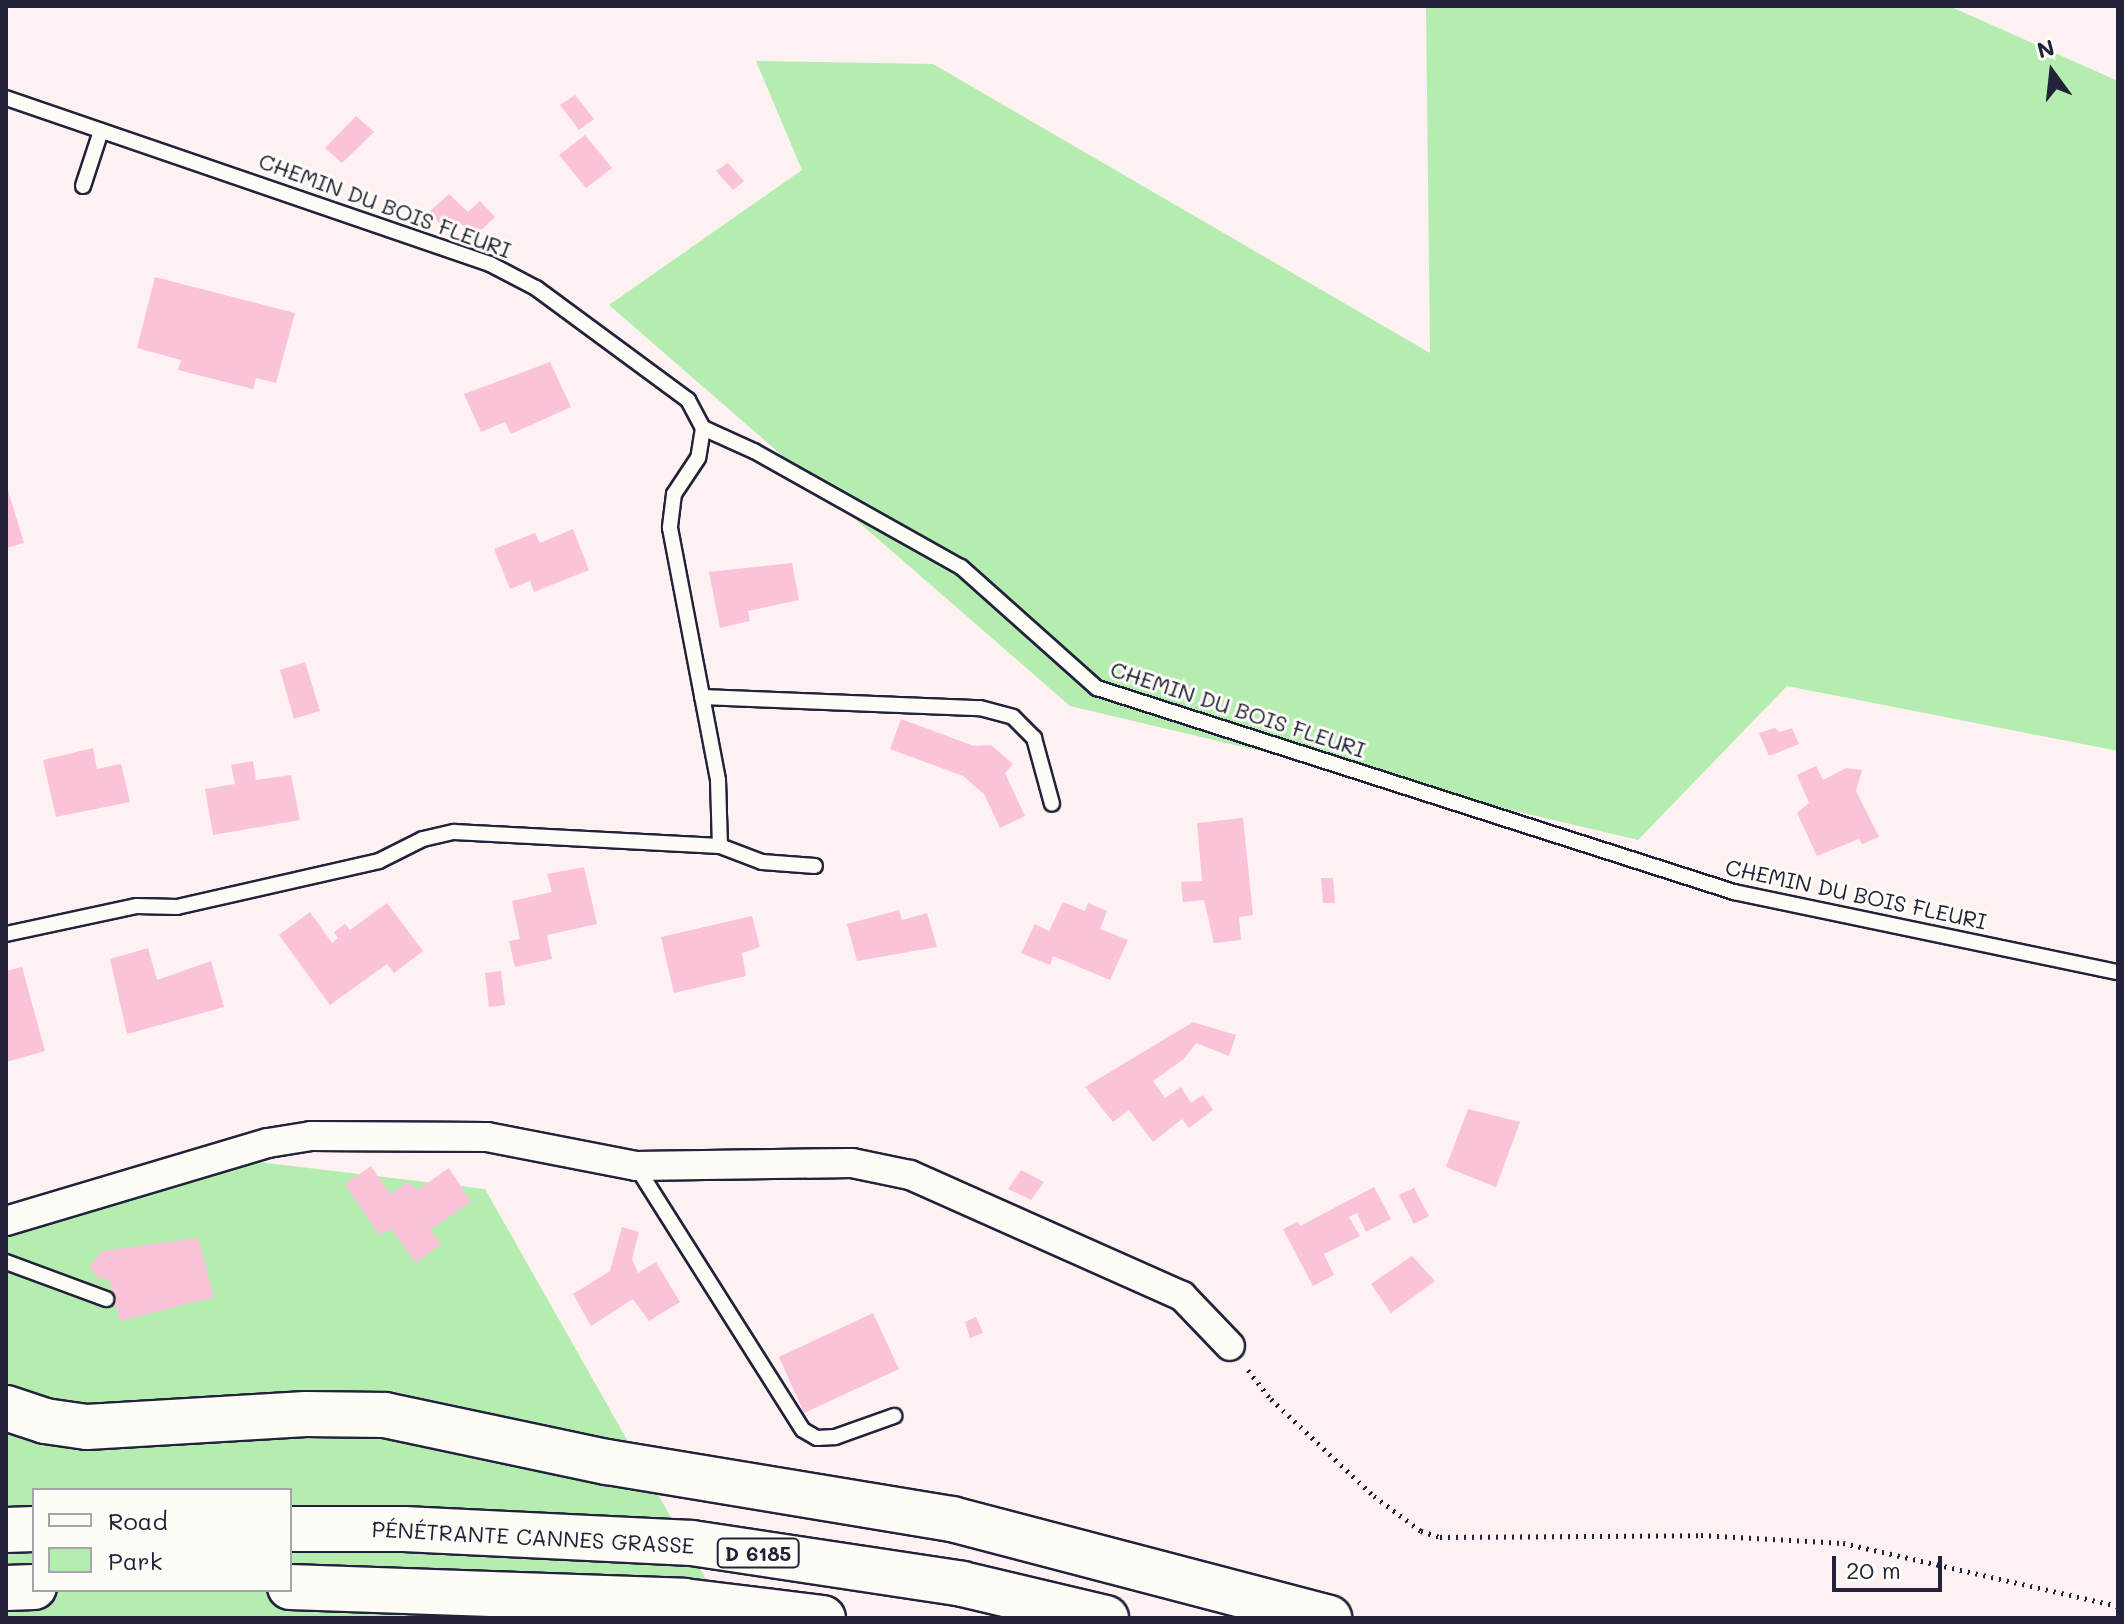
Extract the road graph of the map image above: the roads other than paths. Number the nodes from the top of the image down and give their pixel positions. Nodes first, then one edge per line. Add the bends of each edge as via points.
1 (6, 98) edge
2 (101, 131) junction
3 (83, 186) dead end
4 (703, 428) junction
5 (702, 697) junction
6 (1052, 804) dead end
7 (720, 846) junction
8 (815, 866) dead end
9 (6, 934) edge
10 (2118, 972) edge
11 (636, 1166) junction
12 (6, 1221) edge
13 (6, 1262) edge
14 (106, 1299) dead end
15 (1230, 1346) road end
16 (6, 1408) edge
17 (894, 1416) dead end
18 (32, 1529) edge
19 (292, 1529) edge
20 (6, 1530) edge
21 (32, 1587) edge
22 (292, 1587) edge
23 (6, 1588) edge
24 (823, 1618) edge
25 (1106, 1618) edge
26 (1329, 1618) edge

1 - 2 lane, CHEMIN DU BOIS FLEURI
2 - 3 lane
2 - 4 lane, CHEMIN DU BOIS FLEURI via 490,264 536,288 688,400
4 - 5 lane via 698,458 674,494 670,528
4 - 10 lane, CHEMIN DU BOIS FLEURI via 935,549 1097,688 1734,892
5 - 6 lane via 980,708 1013,717 1034,738
5 - 7 lane via 718,780
7 - 8 lane via 762,862
7 - 9 lane via 454,832 423,839 379,861 177,907 137,906
11 - 12 street via 487,1137 311,1136 268,1143
11 - 15 street via 852,1163 910,1175 1182,1296
11 - 17 lane via 803,1430 817,1438 835,1437
13 - 14 lane
16 - 26 highway via 87,1427 306,1414 385,1415 607,1462 952,1519
18 - 20 highway
19 - 25 highway, PÉNÉTRANTE CANNES GRASSE / D 6185 via 692,1543 962,1584
21 - 23 highway
22 - 24 highway via 684,1601

